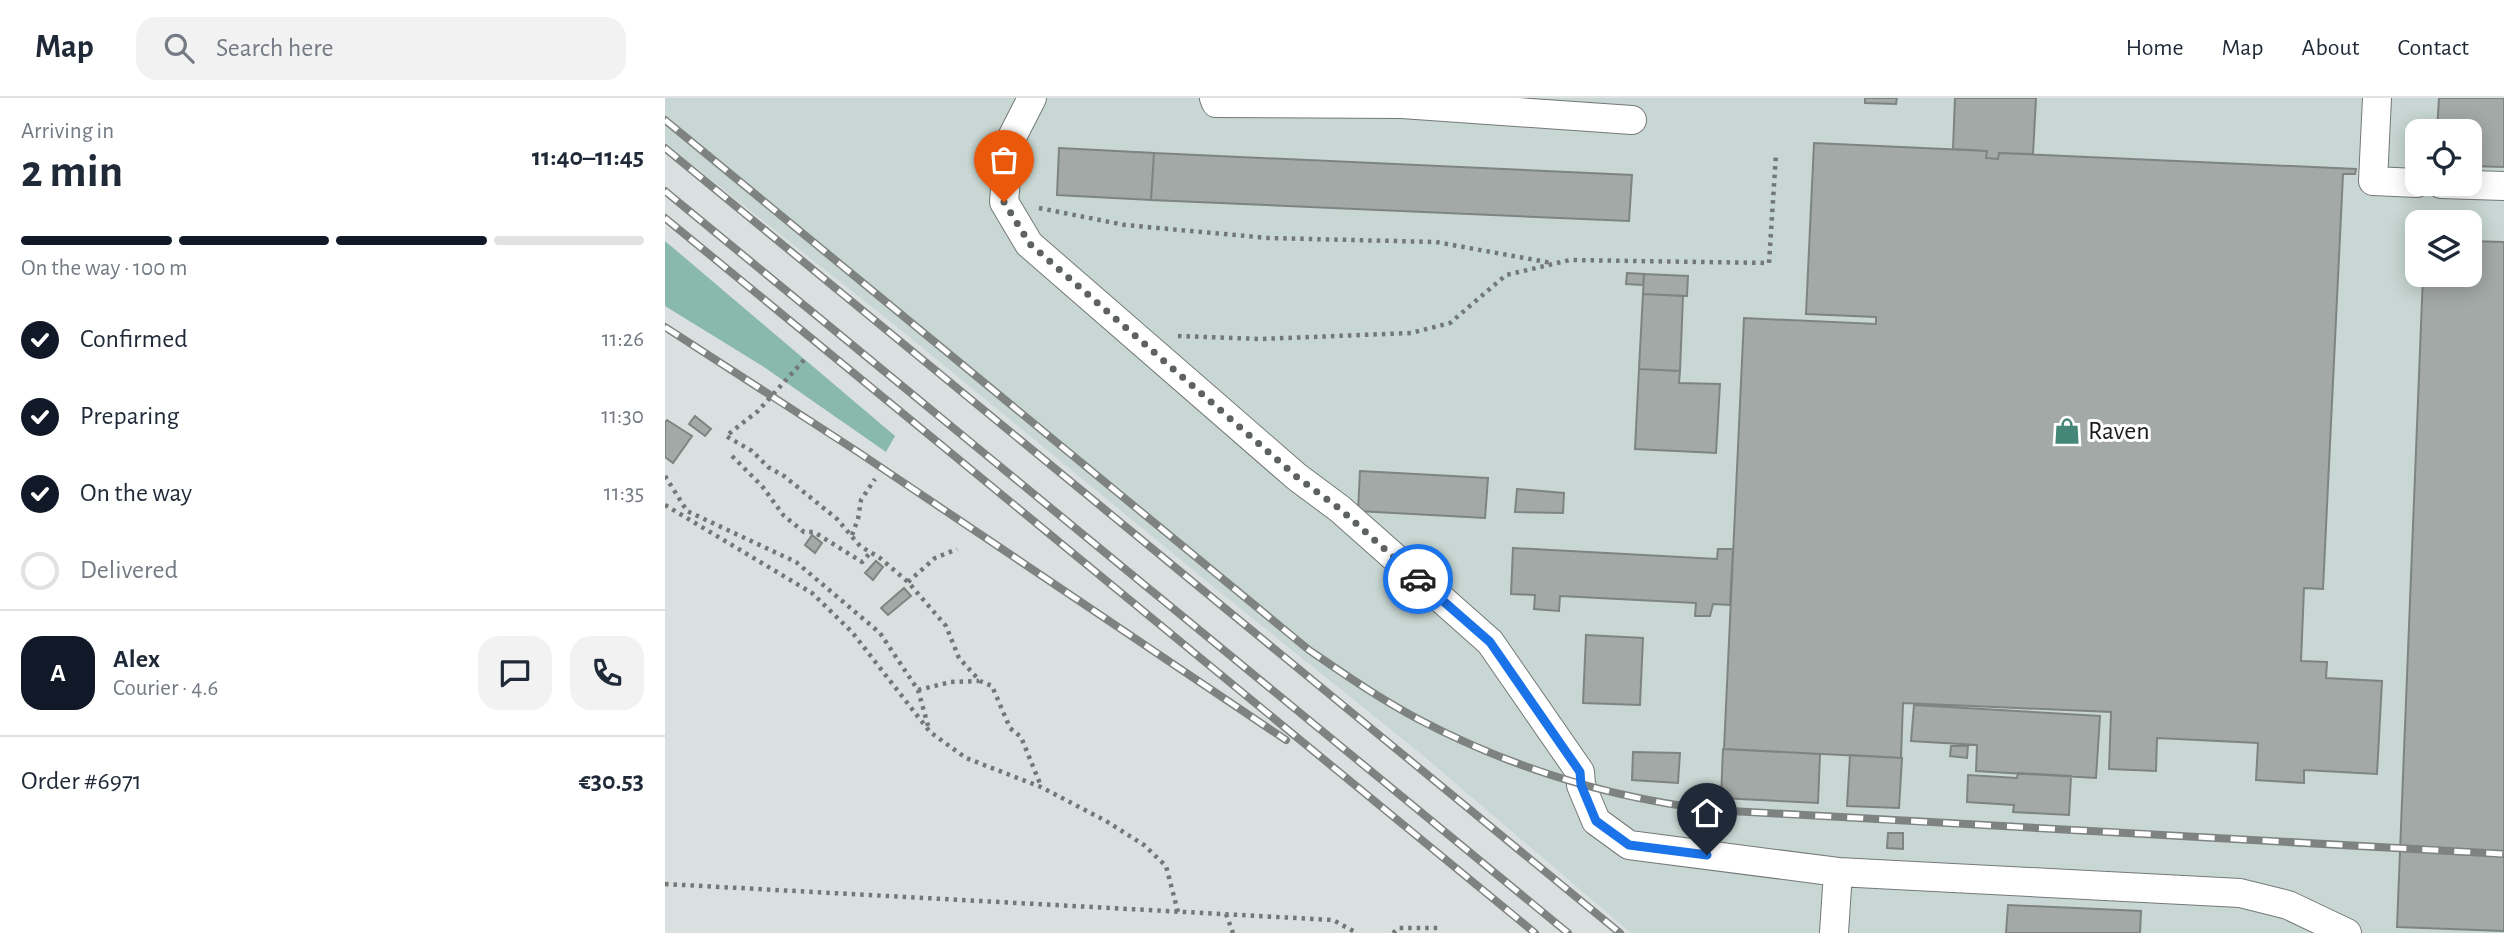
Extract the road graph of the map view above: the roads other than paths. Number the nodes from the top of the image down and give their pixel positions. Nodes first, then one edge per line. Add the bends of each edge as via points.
1 (1032, 98) edge
2 (1214, 98) edge
3 (2377, 98) edge
4 (1399, 101) edge
5 (1632, 120) dead end
6 (2405, 182) edge
7 (2482, 185) edge
8 (2504, 186) edge
9 (1838, 872) junction
10 (1834, 933) edge
11 (2347, 933) edge

1 - 9 lane via 1009,144 1004,202 1030,244 1490,642 1580,772 1596,821 1629,845
2 - 4 lane via 1216,103
3 - 6 lane via 2373,181
4 - 5 lane
7 - 8 lane
9 - 10 lane
9 - 11 lane via 2239,893 2288,905

